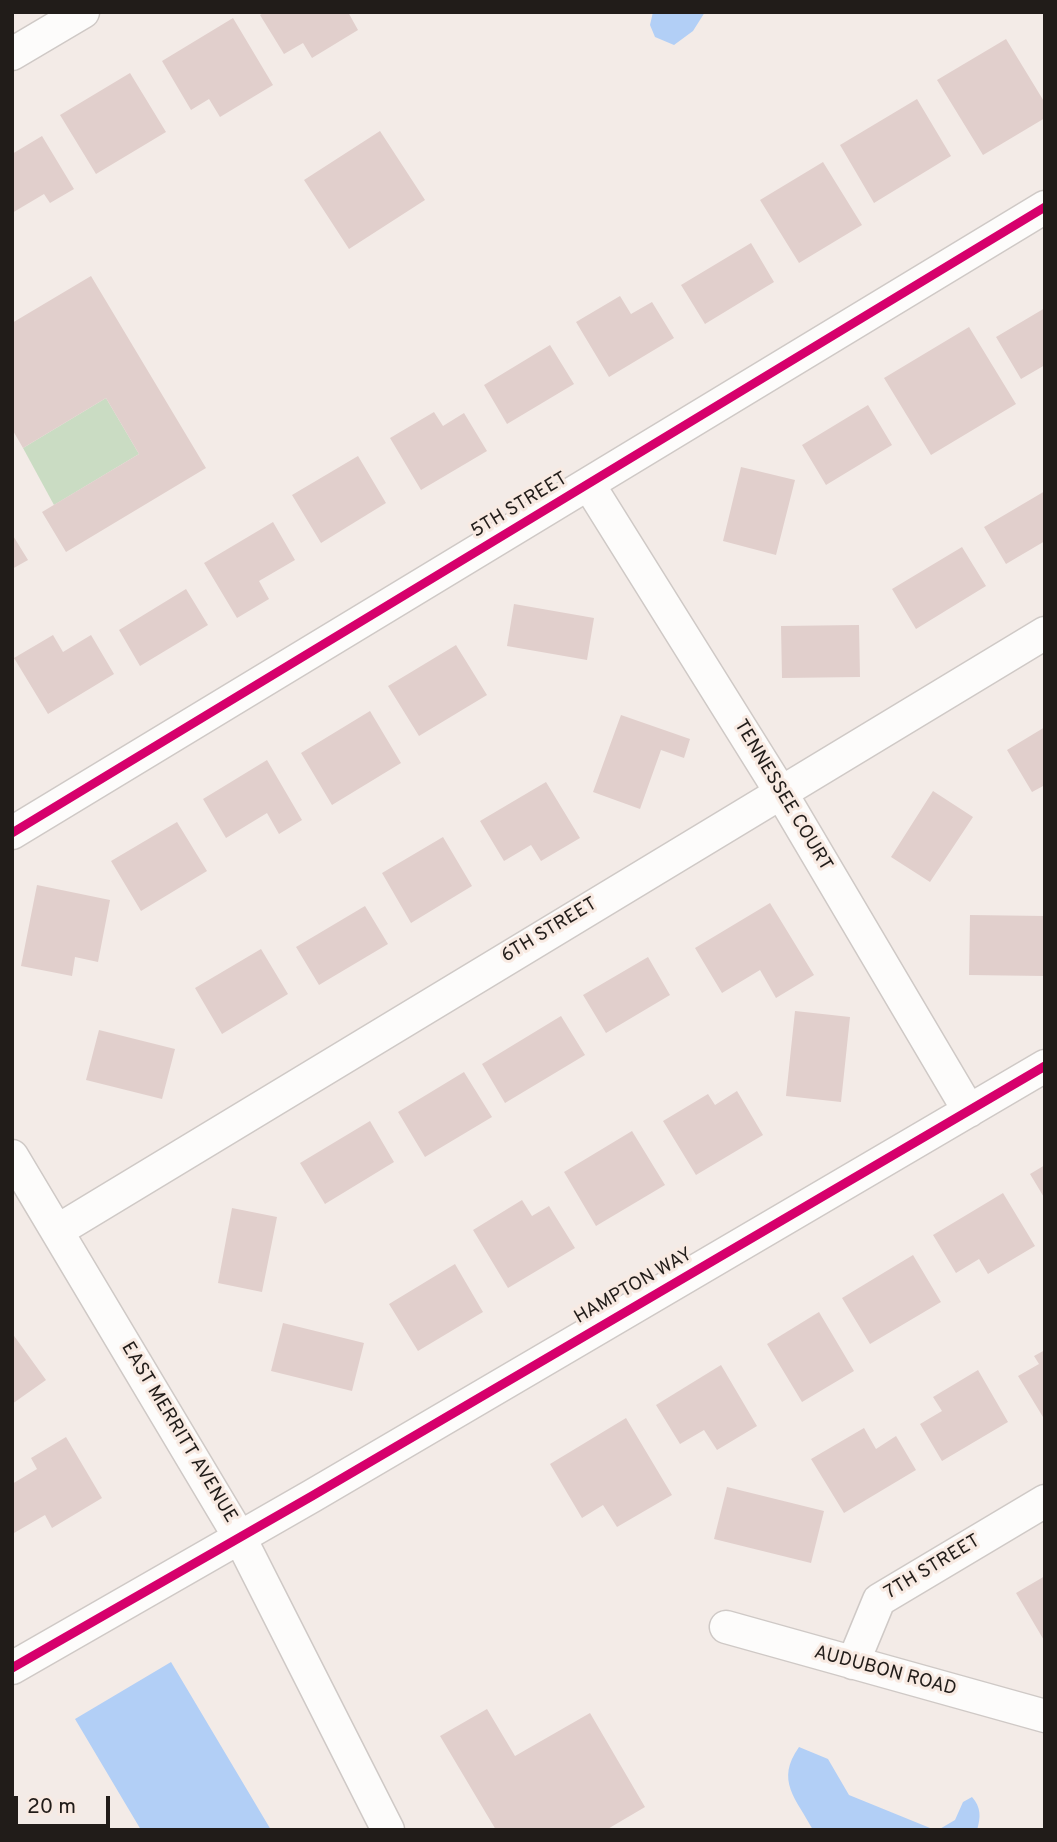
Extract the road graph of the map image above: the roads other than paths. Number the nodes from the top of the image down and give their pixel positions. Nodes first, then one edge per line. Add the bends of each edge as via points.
1 (83, 12) edge
2 (12, 54) edge
3 (1045, 207) edge
4 (589, 485) junction
5 (1045, 633) edge
6 (780, 791) junction
7 (12, 832) edge
8 (1045, 1066) edge
9 (969, 1111) junction
10 (12, 1156) edge
11 (57, 1231) junction
12 (1045, 1501) edge
13 (240, 1538) junction
14 (726, 1627) dead end
15 (853, 1664) junction
16 (12, 1668) edge
17 (1045, 1716) edge
18 (388, 1830) edge

1 - 2 street
3 - 4 street, 5TH STREET
4 - 6 street, TENNESSEE COURT
4 - 7 street, 5TH STREET
5 - 6 street, 6TH STREET
6 - 9 street, TENNESSEE COURT
6 - 11 street, 6TH STREET
8 - 9 street, HAMPTON WAY
9 - 13 street, HAMPTON WAY
10 - 11 street, EAST MERRITT AVENUE
11 - 13 street, EAST MERRITT AVENUE
12 - 15 street, 7TH STREET via 879,1600
13 - 16 street, HAMPTON WAY
13 - 18 street, EAST MERRITT AVENUE
14 - 15 street, AUDUBON ROAD
15 - 17 street, AUDUBON ROAD

